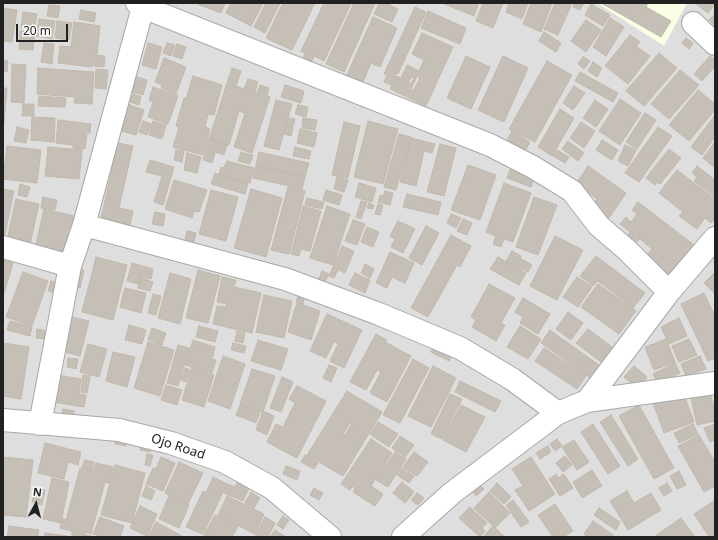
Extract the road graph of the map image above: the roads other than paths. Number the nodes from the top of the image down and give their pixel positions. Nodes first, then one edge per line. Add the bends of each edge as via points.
1 (141, 4) edge
2 (693, 23) dead end
3 (715, 44) edge
4 (84, 225) junction
5 (715, 238) edge
6 (3, 247) edge
7 (70, 266) junction
8 (669, 292) junction
9 (715, 383) edge
10 (587, 401) junction
11 (558, 413) junction
12 (3, 420) edge
13 (40, 424) junction
14 (330, 537) edge
15 (403, 537) edge

1 - 4 street
1 - 8 street via 490,145 533,167 572,191 599,226
2 - 3 street
4 - 7 street
4 - 11 street via 285,279 379,314 460,348 512,378
5 - 8 street
6 - 7 street
7 - 13 street
8 - 10 street
9 - 10 street
10 - 11 street
11 - 15 street via 452,493
12 - 13 street, Ojo Road
13 - 14 street, Ojo Road via 119,430 171,443 225,462 272,488

